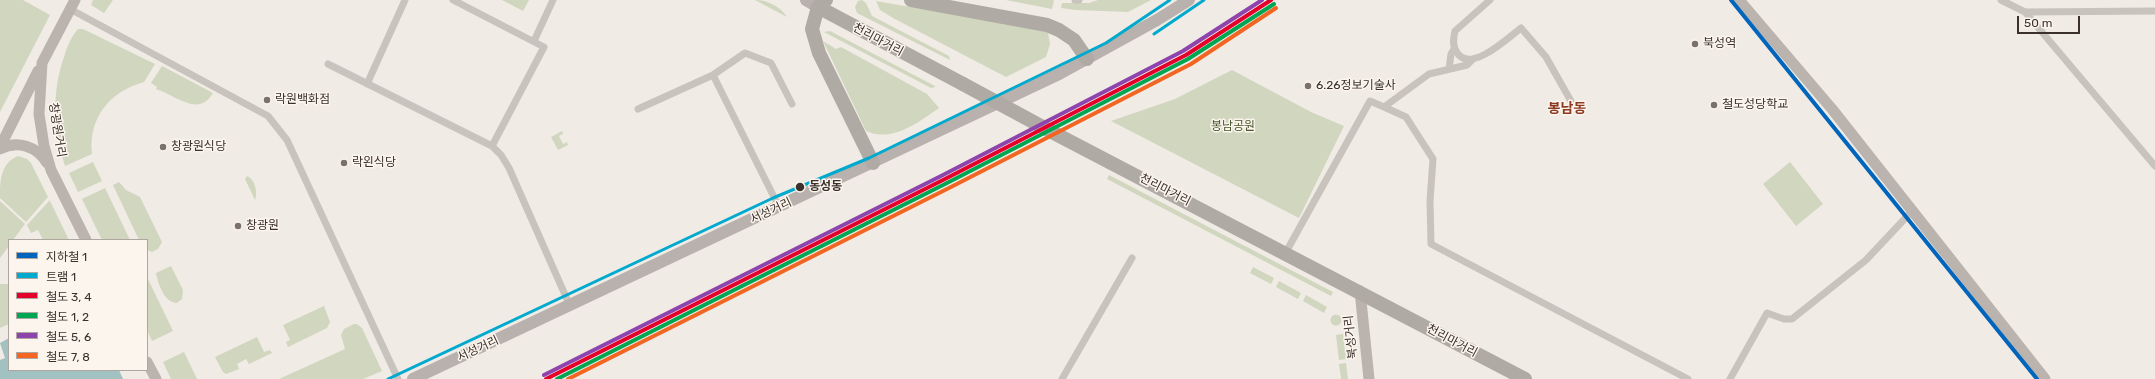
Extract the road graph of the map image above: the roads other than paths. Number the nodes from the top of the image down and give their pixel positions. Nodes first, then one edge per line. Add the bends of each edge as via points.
1 (405, 0) edge
2 (452, 0) edge
3 (553, 0) edge
4 (806, 0) edge
5 (911, 0) edge
6 (1075, 0) edge
7 (1079, 0) edge
8 (1189, 0) edge
9 (1490, 0) edge
10 (1740, 0) edge
11 (2002, 0) edge
12 (822, 3) edge
13 (72, 4) edge
14 (2155, 11) edge
15 (2025, 12) junction
16 (534, 41) junction
17 (1454, 48) junction
18 (1087, 59) junction
19 (1473, 59) junction
20 (42, 63) junction
21 (328, 64) dead end
22 (1449, 69) junction
23 (713, 75) junction
24 (367, 84) junction
25 (1572, 103) dead end
26 (792, 104) dead end
27 (1384, 107) junction
28 (638, 109) dead end
29 (492, 146) junction
30 (0, 148) edge
31 (874, 163) junction
32 (2155, 166) edge
33 (51, 170) junction
34 (778, 207) junction
35 (1912, 211) junction
36 (86, 239) edge
37 (1286, 252) junction
38 (1132, 258) dead end
39 (1360, 292) junction
40 (570, 306) junction
41 (148, 364) edge
42 (1517, 377) edge
43 (156, 379) edge
44 (398, 379) edge
45 (413, 379) edge
46 (1062, 379) edge
47 (1369, 379) edge
48 (1688, 379) edge
49 (1730, 379) edge
50 (2045, 379) edge

1 - 24 street
2 - 16 street
3 - 16 street
4 - 12 main road, 천리마거리
5 - 18 highway via 1047,25 1074,40
6 - 7 street
8 - 18 main road, 서성거리
9 - 17 street via 1455,31
10 - 35 street via 1832,109
11 - 15 street
12 - 31 highway via 812,29 819,53
12 - 37 highway, 천리마거리, bridge via 963,84
13 - 20 street, 창광원거리
13 - 44 street via 268,116 277,126 287,140
14 - 15 street
15 - 32 street
16 - 29 street via 544,47
17 - 19 street via 1458,56 1465,60
17 - 22 street
18 - 31 main road, 서성거리
19 - 22 street via 1467,65
19 - 25 street via 1478,59 1521,28 1546,57
20 - 30 street
20 - 33 street, 창광원거리 via 39,114
21 - 24 street
22 - 27 street via 1429,74
23 - 26 street via 745,53 771,63
23 - 28 street
23 - 34 street
24 - 29 street
27 - 37 street via 1370,101
27 - 48 street via 1406,117 1433,159 1430,201 1431,244
29 - 40 street via 509,168
30 - 33 street via 10,144 33,149 43,155
31 - 34 main road, 서성거리
33 - 36 street, 창광원거리
34 - 40 main road, 서성거리
35 - 49 street via 1866,260 1792,319 1767,313
35 - 50 street
37 - 39 highway, 천리마거리
38 - 46 street
39 - 42 highway, 천리마거리
39 - 47 street, 북성거리
40 - 45 main road, 서성거리
41 - 43 street

